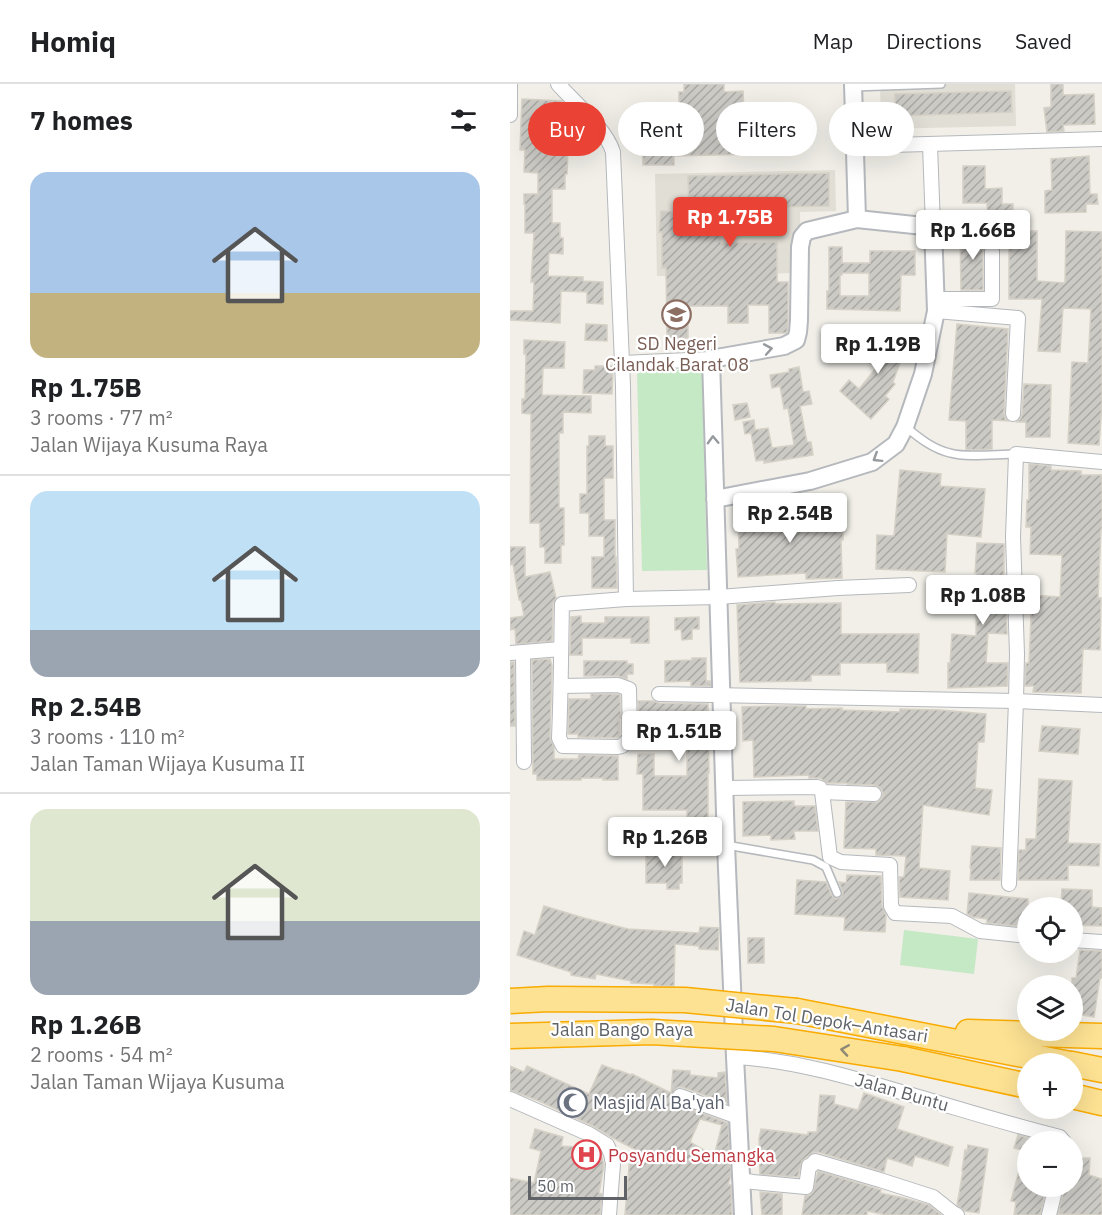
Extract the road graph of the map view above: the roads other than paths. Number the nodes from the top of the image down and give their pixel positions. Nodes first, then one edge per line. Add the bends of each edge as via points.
1 (510, 84) edge
2 (558, 84) edge
3 (941, 84) edge
4 (853, 86) edge
5 (854, 102) edge
6 (510, 115) edge
7 (1102, 139) edge
8 (914, 145) edge
9 (930, 145) junction
10 (855, 156) edge
11 (857, 219) junction
12 (997, 225) dead end
13 (933, 227) junction
14 (992, 251) dead end
15 (936, 305) junction
16 (711, 359) junction
17 (622, 363) junction
18 (1013, 414) dead end
19 (905, 427) junction
20 (1016, 454) junction
21 (1102, 462) edge
22 (715, 499) junction
23 (909, 585) dead end
24 (719, 597) junction
25 (626, 599) junction
26 (561, 649) junction
27 (517, 653) edge
28 (562, 686) junction
29 (659, 694) dead end
30 (722, 694) junction
31 (1016, 701) junction
32 (1102, 705) edge
33 (517, 742) edge
34 (524, 762) dead end
35 (725, 788) junction
36 (822, 792) junction
37 (874, 795) dead end
38 (726, 845) junction
39 (1009, 884) dead end
40 (837, 893) dead end
41 (1017, 935) edge
42 (1083, 940) edge
43 (1102, 942) edge
44 (510, 1001) edge
45 (510, 1008) edge
46 (733, 1010) junction
47 (510, 1029) edge
48 (894, 1029) junction
49 (734, 1031) junction
50 (510, 1036) edge
51 (1102, 1036) edge
52 (735, 1057) junction
53 (979, 1060) junction
54 (1017, 1062) edge
55 (1083, 1066) edge
56 (1102, 1070) edge
57 (1017, 1080) edge
58 (680, 1096) dead end
59 (510, 1099) edge
60 (1083, 1099) edge
61 (1102, 1103) edge
62 (738, 1117) junction
63 (1035, 1131) edge
64 (741, 1180) junction
65 (1053, 1197) edge
66 (609, 1215) edge
67 (743, 1215) edge
68 (957, 1215) edge
69 (1049, 1215) edge

1 - 6 street
2 - 17 street via 600,130 613,152
3 - 4 lane
4 - 5 street
7 - 9 street
8 - 9 street
9 - 13 street
10 - 11 street
11 - 13 street
16 -> 11 street via 784,346 796,340 802,237 807,231
12 - 13 lane
13 - 15 street
14 - 15 street via 992,299
15 - 18 street via 1018,318
15 - 19 street via 923,374
16 - 17 street
22 -> 16 street
17 - 25 street
19 - 20 lane via 950,453
19 -> 22 street via 896,444 873,462 810,481
20 - 21 street
20 - 31 street
22 - 24 street
23 - 24 street
24 - 25 street
24 - 30 street
25 - 26 street via 562,604
26 - 27 street
26 - 28 street
27 - 33 street
28 - 28 street via 563,746 618,747 630,738 629,689 618,685
29 - 30 street
30 - 31 street
30 - 35 street
31 - 32 street
31 - 39 street
33 - 34 street
35 - 36 street via 817,787
35 - 38 street
36 - 37 street
36 - 41 street via 830,857 841,862 890,865 891,906 895,913 952,916 980,931
38 - 40 lane via 813,860 826,867
38 - 46 street
42 - 43 street
44 - 48 highway, Jalan Tol Depok–Antasari, bridge via 726,1003
45 - 46 street, Jalan Bango Raya via 679,1006
46 - 49 street
47 - 49 street, Jalan Bango Raya via 643,1026
48 - 51 highway
48 - 53 highway, Jalan Tol Depok–Antasari
49 - 52 street
53 -> 50 highway, Jalan Tol Depok–Antasari, bridge via 903,1059 774,1039 652,1032
52 - 62 street
52 - 63 street, Jalan Buntu via 836,1073
53 - 54 highway, Jalan Tol Depok–Antasari
53 - 57 highway, Jalan Tol Depok–Antasari
55 - 56 highway, Jalan Tol Depok–Antasari
58 - 62 street
59 - 66 street via 607,1145 613,1164
60 - 61 highway
62 - 64 street
64 - 67 street
64 - 68 street via 806,1187 809,1166 815,1161 933,1197
65 - 69 street

